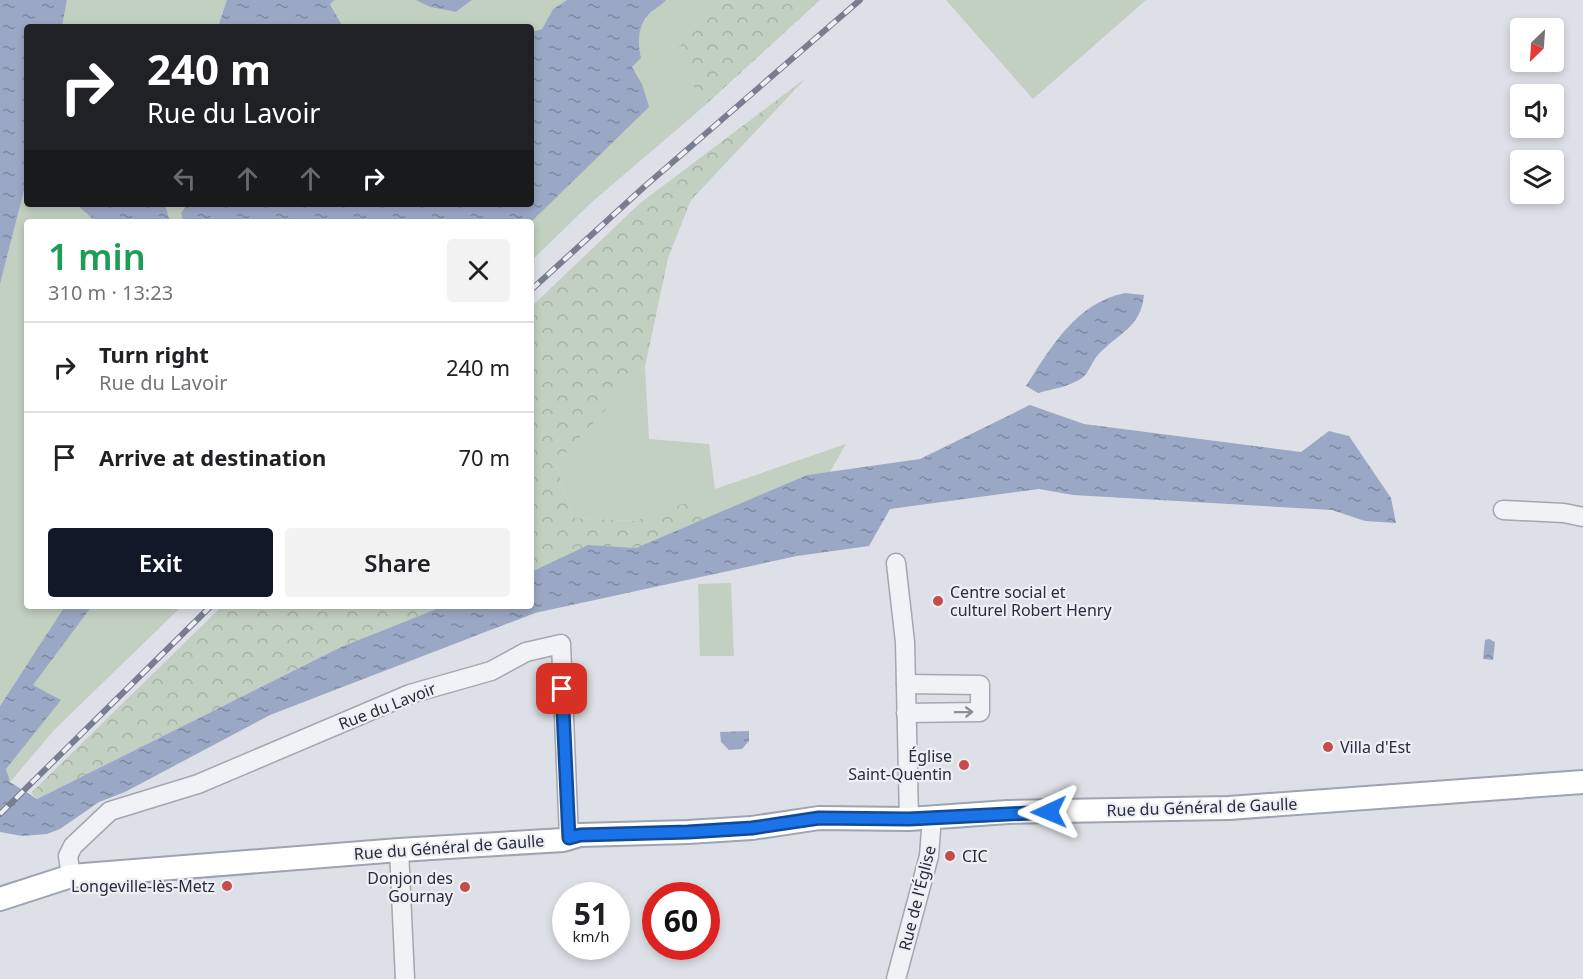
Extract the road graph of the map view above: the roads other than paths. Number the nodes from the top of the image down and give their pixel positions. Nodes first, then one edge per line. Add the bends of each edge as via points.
1 (1503, 510) dead end
2 (1583, 517) edge
3 (896, 563) dead end
4 (906, 684) junction
5 (906, 713) junction
6 (1583, 782) edge
7 (932, 817) junction
8 (909, 819) junction
9 (569, 838) junction
10 (399, 850) junction
11 (71, 876) junction
12 (0, 899) edge
13 (405, 979) edge
14 (896, 979) edge

1 - 2 street
3 - 4 street
4 - 5 street
5 -> 4 street via 980,712 980,684
5 - 8 street
6 - 7 main road, Rue du Général de Gaulle via 1229,808
7 - 8 main road, Rue du Général de Gaulle
7 - 14 street, Rue de l'Église via 929,856
8 - 9 main road, Rue du Général de Gaulle via 819,818 752,828
9 - 10 main road, Rue du Général de Gaulle
9 - 11 street, Rue du Lavoir via 561,644 526,652 491,671 410,694 198,784 110,811 72,846 68,856
10 - 11 main road, Rue du Général de Gaulle
10 - 13 street
11 - 12 main road, Rue du Général de Gaulle

